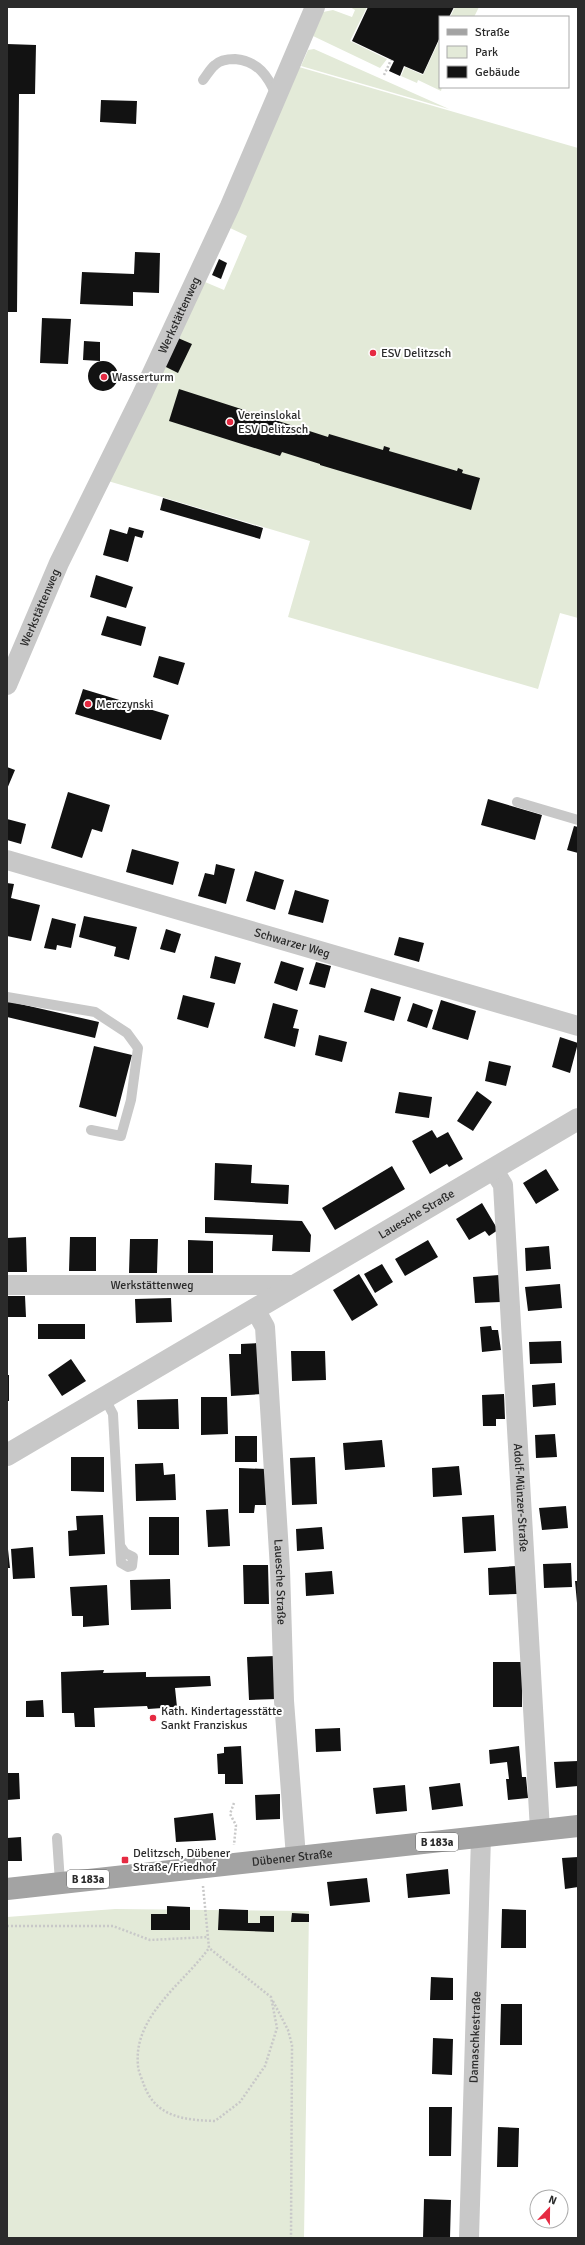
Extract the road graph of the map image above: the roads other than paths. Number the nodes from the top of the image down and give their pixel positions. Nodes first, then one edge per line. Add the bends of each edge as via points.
1 (315, 7) edge
2 (203, 80) dead end
3 (277, 97) junction
4 (7, 685) edge
5 (517, 802) dead end
6 (578, 820) edge
7 (7, 860) edge
8 (7, 997) edge
9 (578, 1026) edge
10 (578, 1119) edge
11 (91, 1130) dead end
12 (493, 1169) junction
13 (7, 1285) edge
14 (296, 1285) junction
15 (255, 1309) junction
16 (104, 1397) junction
17 (7, 1455) edge
18 (121, 1547) dead end
19 (578, 1826) edge
20 (540, 1830) junction
21 (481, 1837) junction
22 (57, 1838) dead end
23 (296, 1857) junction
24 (60, 1882) junction
25 (7, 1888) edge
26 (469, 2238) edge

1 - 3 street, Werkstättenweg
2 - 3 lane via 215,65 228,59 243,60 258,66 270,81
3 - 4 street, Werkstättenweg via 230,206 141,397 59,563
5 - 6 lane
7 - 9 street, Schwarzer Weg
8 - 11 lane via 95,1012 127,1033 138,1048 131,1100 121,1136
10 - 12 street, Lauesche Straße
12 - 14 street, Lauesche Straße
12 - 20 street, Adolf-Münzer-Straße via 503,1185
13 - 14 street, Werkstättenweg
14 - 15 street, Lauesche Straße
15 - 16 street, Lauesche Straße
15 - 23 street, Lauesche Straße via 265,1327 280,1569 284,1701
16 - 17 street, Lauesche Straße
16 - 18 lane via 113,1414
19 - 20 main road, Dübener Straße / B 183a
20 - 21 main road, Dübener Straße / B 183a
21 - 23 main road, Dübener Straße / B 183a
21 - 26 street, Damaschkestraße
22 - 24 lane
23 - 24 main road, Dübener Straße / B 183a
24 - 25 main road, Dübener Straße / B 183a

